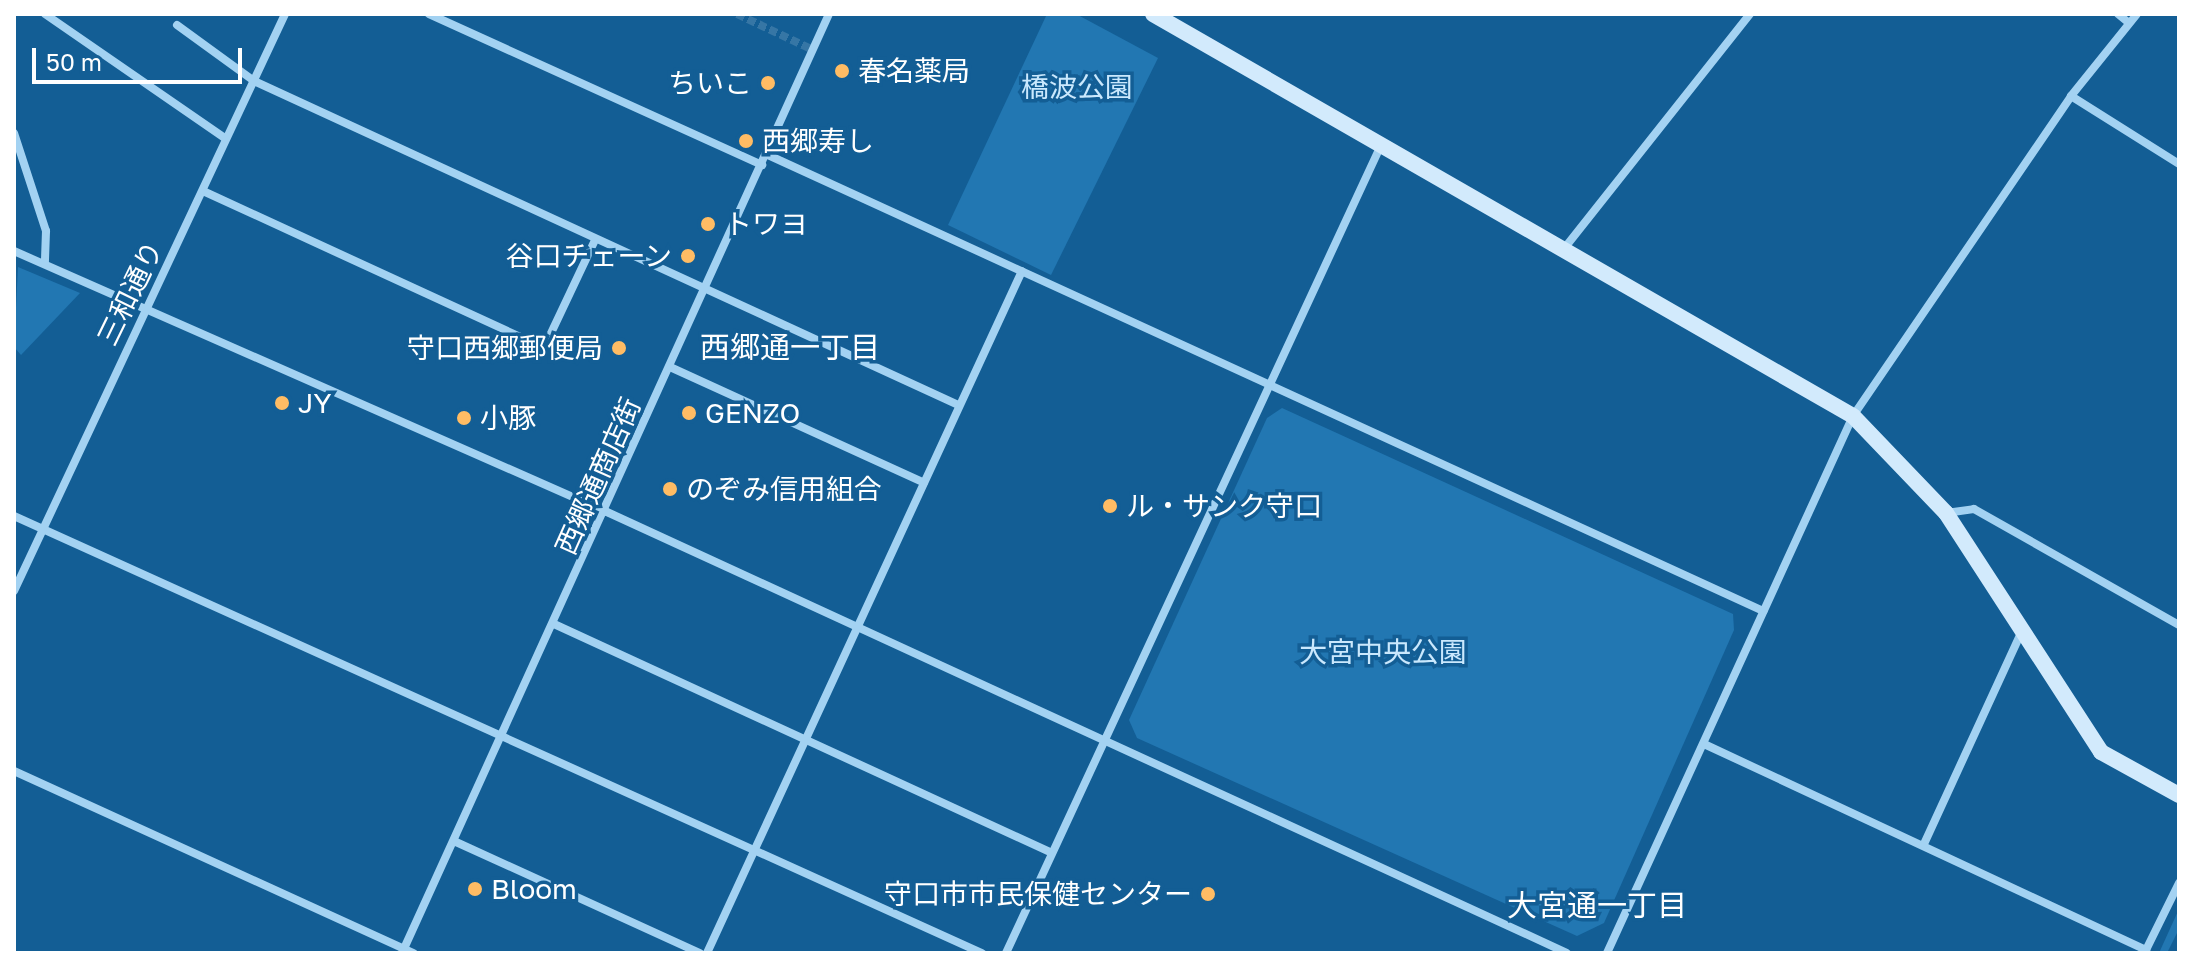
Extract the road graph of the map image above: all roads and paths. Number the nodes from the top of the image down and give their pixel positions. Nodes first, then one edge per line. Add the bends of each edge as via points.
1 (45, 14) edge
2 (285, 14) edge
3 (429, 14) edge
4 (829, 14) edge
5 (1153, 14) edge
6 (1750, 14) edge
7 (2118, 14) edge
8 (2137, 14) edge
9 (2129, 23) junction
10 (177, 25) dead end
11 (254, 81) junction
12 (2071, 96) junction
13 (14, 133) edge
14 (225, 138) junction
15 (1381, 145) junction
16 (768, 155) junction
17 (2179, 164) edge
18 (762, 165) junction
19 (203, 191) junction
20 (595, 240) junction
21 (14, 251) edge
22 (1562, 251) junction
23 (45, 263) junction
24 (1022, 271) junction
25 (704, 287) junction
26 (149, 305) junction
27 (670, 367) junction
28 (1269, 388) junction
29 (958, 405) junction
30 (1853, 416) junction
31 (924, 483) junction
32 (607, 512) junction
33 (1946, 513) junction
34 (14, 516) edge
35 (43, 528) junction
36 (14, 591) edge
37 (1763, 611) junction
38 (554, 624) junction
39 (2179, 625) edge
40 (856, 627) junction
41 (2020, 635) junction
42 (501, 735) junction
43 (805, 738) junction
44 (1105, 739) junction
45 (1704, 744) junction
46 (14, 771) edge
47 (2179, 795) edge
48 (456, 842) junction
49 (1924, 844) junction
50 (755, 848) junction
51 (1052, 853) junction
52 (2179, 883) edge
53 (403, 951) edge
54 (2145, 951) edge
55 (413, 953) edge
56 (700, 953) edge
57 (707, 953) edge
58 (982, 953) edge
59 (1006, 953) edge
60 (1567, 953) edge
61 (1607, 953) edge

1 - 14 street
2 - 11 street, 三和通り
3 - 18 street
4 - 16 street, 西郷通商店街
5 - 15 street
6 - 22 street
7 - 9 street
8 - 9 street
9 - 12 street
10 - 11 street
11 - 14 street, 三和通り
11 - 20 street
12 - 17 street
12 - 30 street
13 - 23 street via 46,231
14 - 19 street, 三和通り
15 - 22 street
15 - 28 street
16 - 18 street, 西郷通商店街
16 - 24 street
18 - 25 street, 西郷通商店街
19 - 20 street via 544,348
19 - 26 street, 三和通り
20 - 25 street
21 - 23 street
22 - 30 street
23 - 26 street
24 - 28 street
24 - 29 street
25 - 27 street, 西郷通商店街
25 - 29 street
26 - 32 street
26 - 35 street, 三和通り
27 - 31 street
27 - 32 street, 西郷通商店街
28 - 37 street
28 - 44 street
29 - 31 street
30 - 33 street
30 - 37 street
31 - 40 street
32 - 38 street, 西郷通商店街
32 - 40 street
33 - 39 street via 1974,509
33 - 41 street
34 - 35 street
35 - 36 street, 三和通り
35 - 42 street
37 - 45 street
38 - 42 street, 西郷通商店街
38 - 43 street
40 - 43 street
40 - 44 street
41 - 47 street via 2101,752
41 - 49 street
42 - 48 street, 西郷通商店街
42 - 50 street
43 - 50 street
43 - 51 street
44 - 51 street
44 - 60 street
45 - 49 street
45 - 61 street
46 - 53 street
48 - 53 street, 西郷通商店街
48 - 56 street
49 - 54 street
50 - 57 street
50 - 58 street
51 - 59 street
52 - 54 street
53 - 55 street

